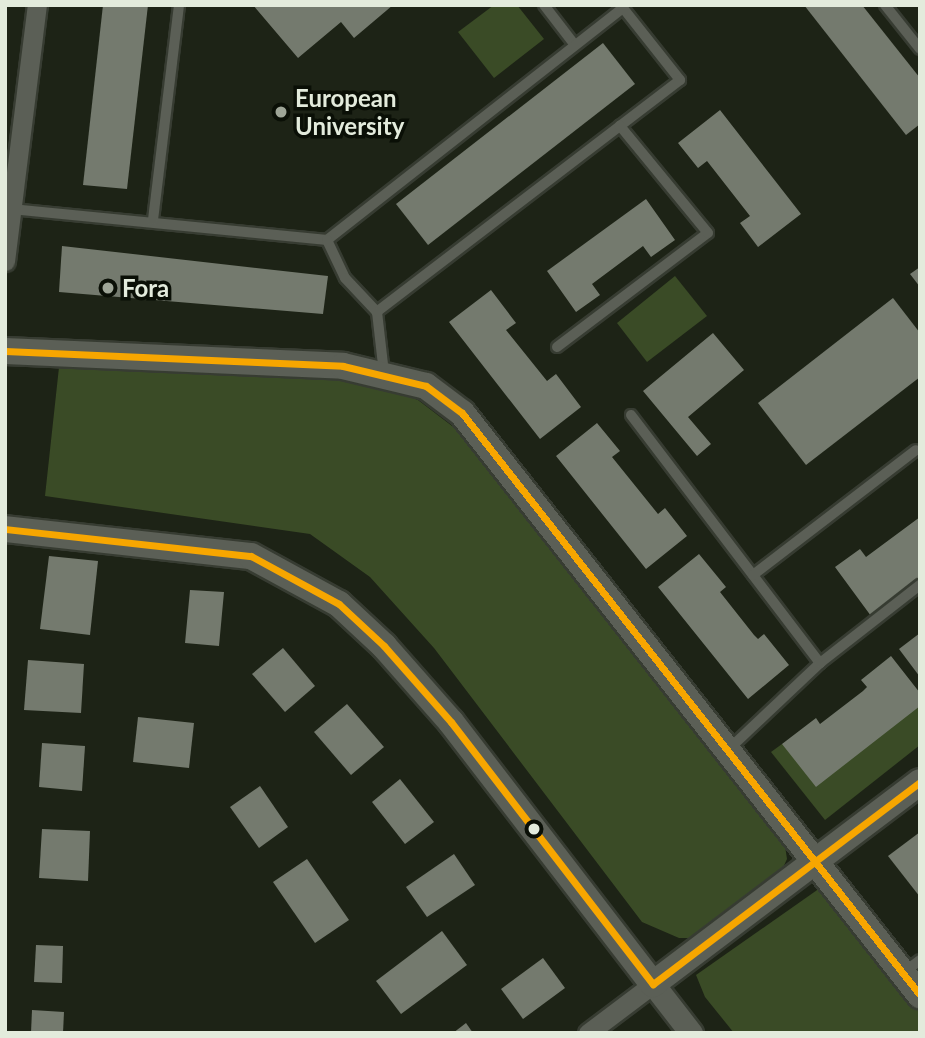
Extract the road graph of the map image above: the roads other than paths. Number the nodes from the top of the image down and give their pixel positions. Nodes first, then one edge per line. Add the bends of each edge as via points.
1 (37, 5) edge
2 (179, 5) edge
3 (544, 5) edge
4 (885, 5) edge
5 (574, 44) junction
6 (920, 49) edge
7 (620, 126) junction
8 (11, 209) junction
9 (153, 220) junction
10 (327, 240) junction
11 (5, 261) edge
12 (377, 312) junction
13 (557, 347) dead end
14 (5, 351) edge
15 (384, 373) junction
16 (631, 415) dead end
17 (916, 450) dead end
18 (5, 529) edge
19 (753, 575) junction
20 (920, 585) edge
21 (820, 663) junction
22 (727, 750) junction
23 (920, 782) edge
24 (817, 862) junction
25 (911, 967) edge
26 (653, 984) junction
27 (920, 995) edge
28 (588, 1033) edge
29 (691, 1033) edge

1 - 8 street
2 - 9 lane
3 - 5 lane
4 - 6 lane
5 - 7 lane via 623,8 681,80
5 - 10 lane
7 - 12 lane
7 - 13 lane via 708,233
8 - 9 lane
8 - 11 street
9 - 10 lane
10 - 12 lane via 345,278
12 - 15 lane
14 - 15 main road via 343,366
15 - 22 main road via 426,386 462,413
16 - 19 lane
17 - 19 lane
18 - 26 main road via 251,556 339,604 384,646 451,722
19 - 21 lane
20 - 21 lane
21 - 22 lane
22 - 24 main road
23 - 24 main road
24 - 25 main road
24 - 26 main road
25 - 27 main road
26 - 28 street
26 - 29 street

